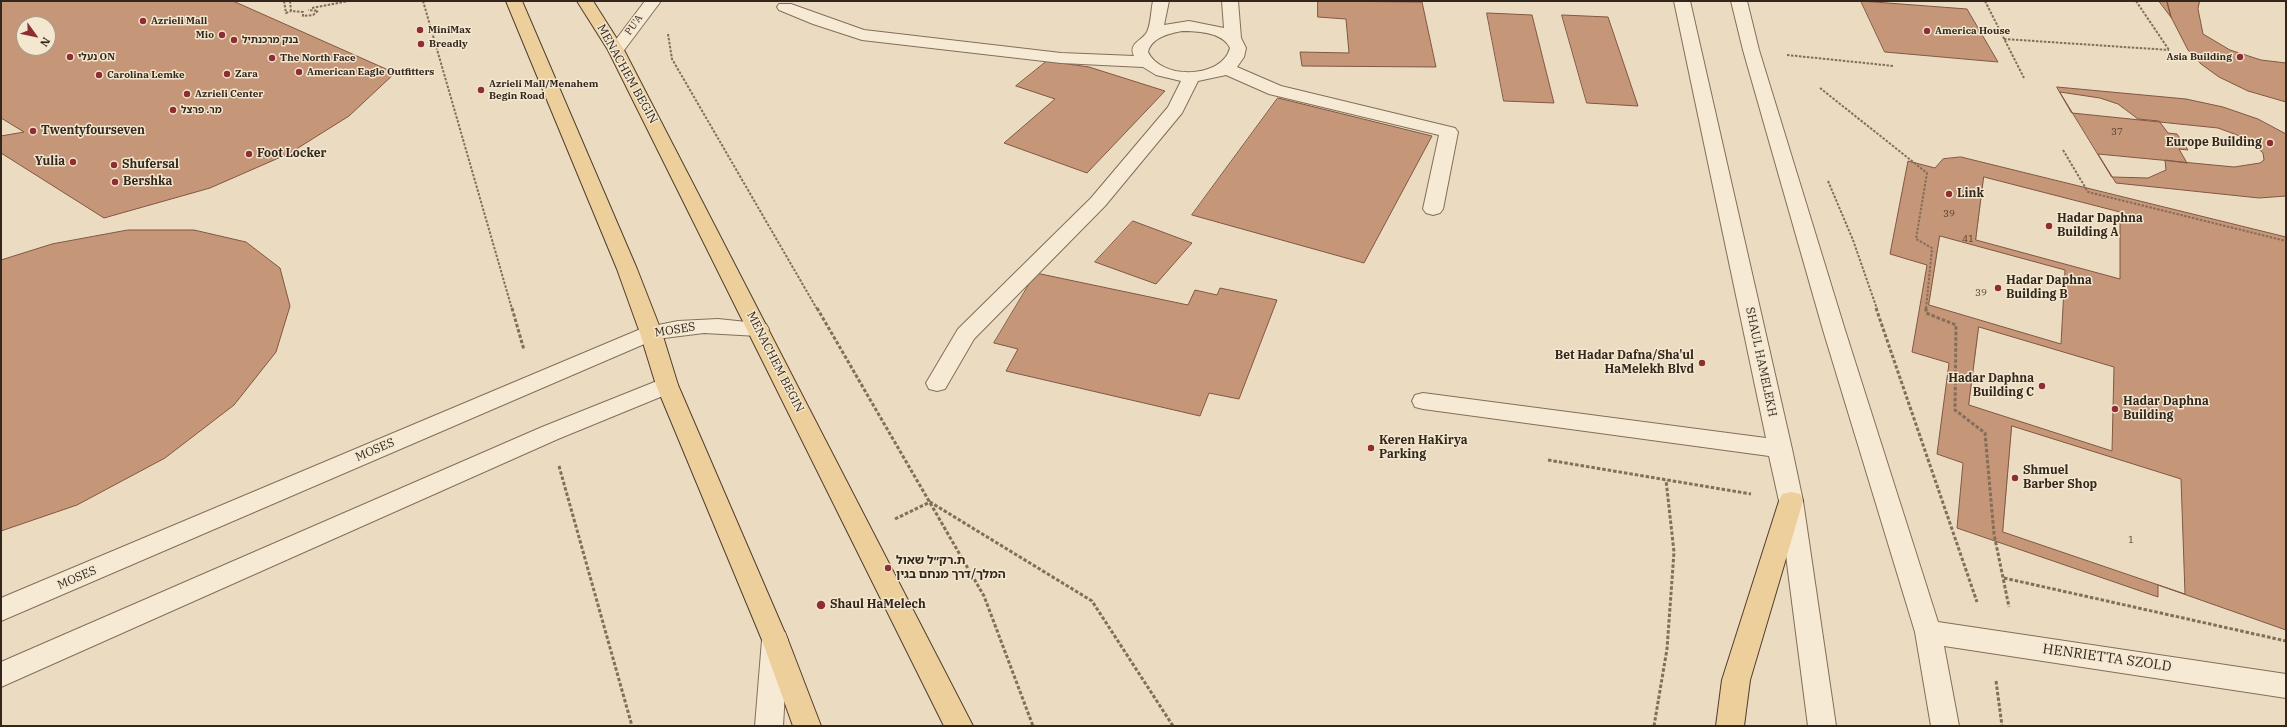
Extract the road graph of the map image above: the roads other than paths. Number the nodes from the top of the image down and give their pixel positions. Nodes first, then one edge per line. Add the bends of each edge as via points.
1 (514, 1) edge
2 (653, 1) edge
3 (1161, 1) edge
4 (1230, 1) edge
5 (1682, 1) edge
6 (1739, 1) edge
7 (587, 3) edge
8 (785, 7) dead end
9 (1155, 32) junction
10 (1233, 39) junction
11 (616, 50) junction
12 (1146, 62) junction
13 (1225, 68) junction
14 (1192, 76) junction
15 (1434, 209) dead end
16 (758, 329) junction
17 (651, 333) junction
18 (937, 382) dead end
19 (667, 385) junction
20 (1423, 401) dead end
21 (1780, 449) junction
22 (1791, 501) junction
23 (1, 610) edge
24 (1928, 632) junction
25 (775, 640) junction
26 (1, 675) edge
27 (2286, 686) edge
28 (769, 726) edge
29 (807, 726) edge
30 (959, 726) edge
31 (1730, 726) edge
32 (1822, 726) edge
33 (1946, 726) edge

1 - 17 main road via 627,269
2 - 11 street, PU'A
3 - 9 street
4 - 10 street
5 - 21 street, SHAUL HAMELEKH
6 - 24 street via 1751,50 1836,337
7 - 11 main road, MENACHEM BEGIN
8 - 12 street via 862,35 1062,58
9 - 10 street via 1174,27 1196,26 1223,33
9 - 12 street via 1146,38 1141,46 1141,54
10 - 13 street via 1238,54
11 - 16 main road, MENACHEM BEGIN
12 - 14 street via 1165,72
13 - 14 street
13 - 15 street via 1275,90 1450,132
14 - 18 street via 1176,109 1098,202 966,334
16 - 17 street, MOSES via 703,325
16 - 30 main road, MENACHEM BEGIN
17 - 19 main road
17 - 23 street, MOSES
19 - 25 main road
19 - 26 street
20 - 21 street
21 - 22 street, SHAUL HAMELEKH
22 - 31 main road via 1736,680
22 - 32 street, SHAUL HAMELEKH
24 - 27 street, HENRIETTA SZOLD
24 - 33 street
25 - 28 street
25 - 29 main road

